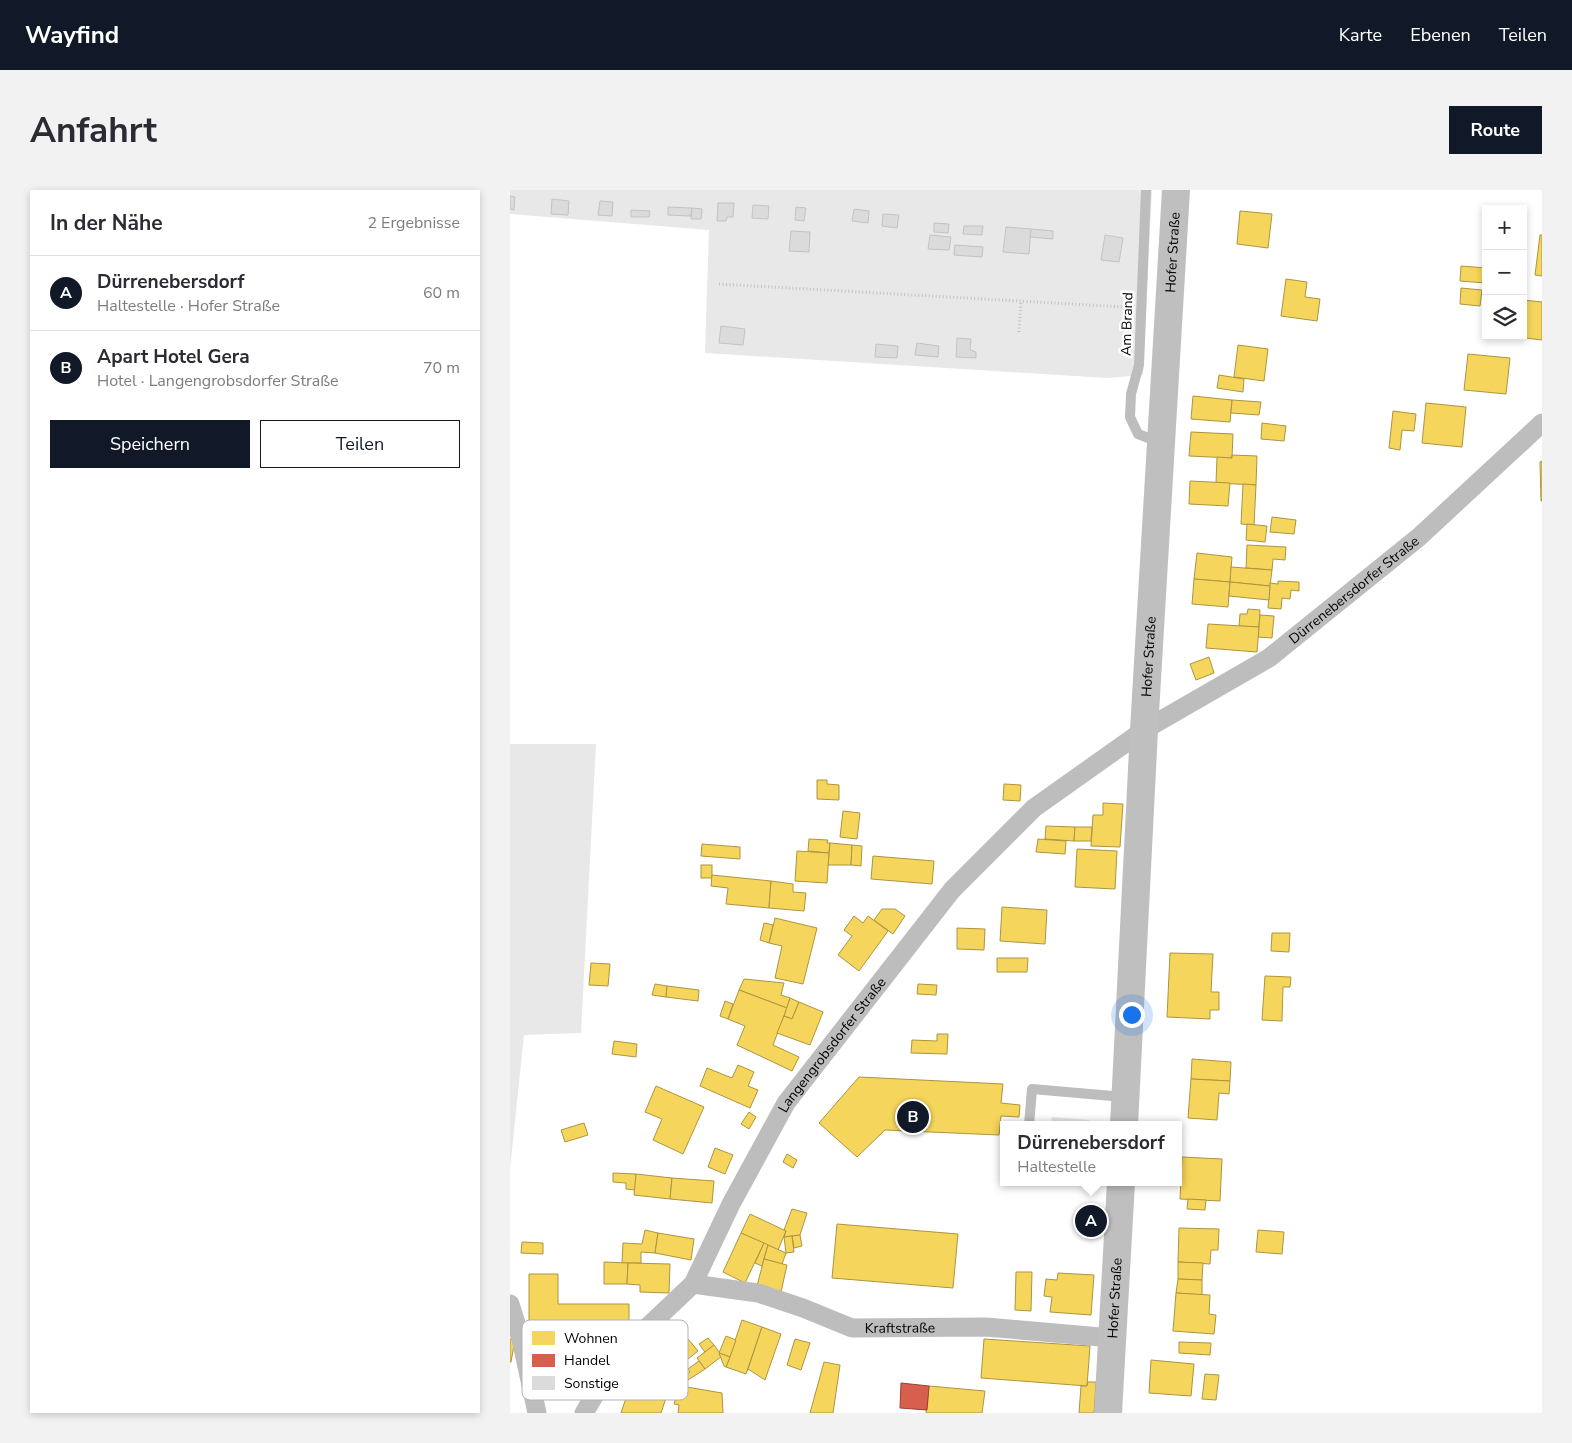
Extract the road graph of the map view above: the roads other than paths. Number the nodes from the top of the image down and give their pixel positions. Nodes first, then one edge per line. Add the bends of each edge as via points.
1 (1146, 190) edge
2 (1176, 190) edge
3 (1542, 423) edge
4 (1160, 442) junction
5 (1144, 730) junction
6 (1125, 1097) junction
7 (1029, 1121) edge
8 (1124, 1121) edge
9 (1121, 1186) edge
10 (694, 1284) junction
11 (510, 1304) edge
12 (655, 1320) edge
13 (1112, 1338) junction
14 (522, 1339) edge
15 (535, 1400) edge
16 (592, 1400) edge
17 (538, 1413) edge
18 (584, 1413) edge
19 (1108, 1413) edge

1 - 4 lane, Am Brand via 1138,366 1131,394 1130,417 1138,434
2 - 4 main road, Hofer Straße
3 - 5 street, Dürrenebersdorfer Straße via 1419,537 1269,658
4 - 5 main road, Hofer Straße
5 - 6 main road, Hofer Straße
5 - 10 street, Langengrobsdorfer Straße via 1034,808 952,890 786,1103 731,1204
6 - 7 lane via 1032,1088
6 - 8 main road, Hofer Straße
9 - 13 main road, Hofer Straße
10 - 12 street, Langengrobsdorfer Straße
10 - 13 street, Kraftstraße via 758,1293 852,1328 986,1327
11 - 14 street
13 - 19 main road, Hofer Straße
15 - 17 street
16 - 18 street, Langengrobsdorfer Straße

